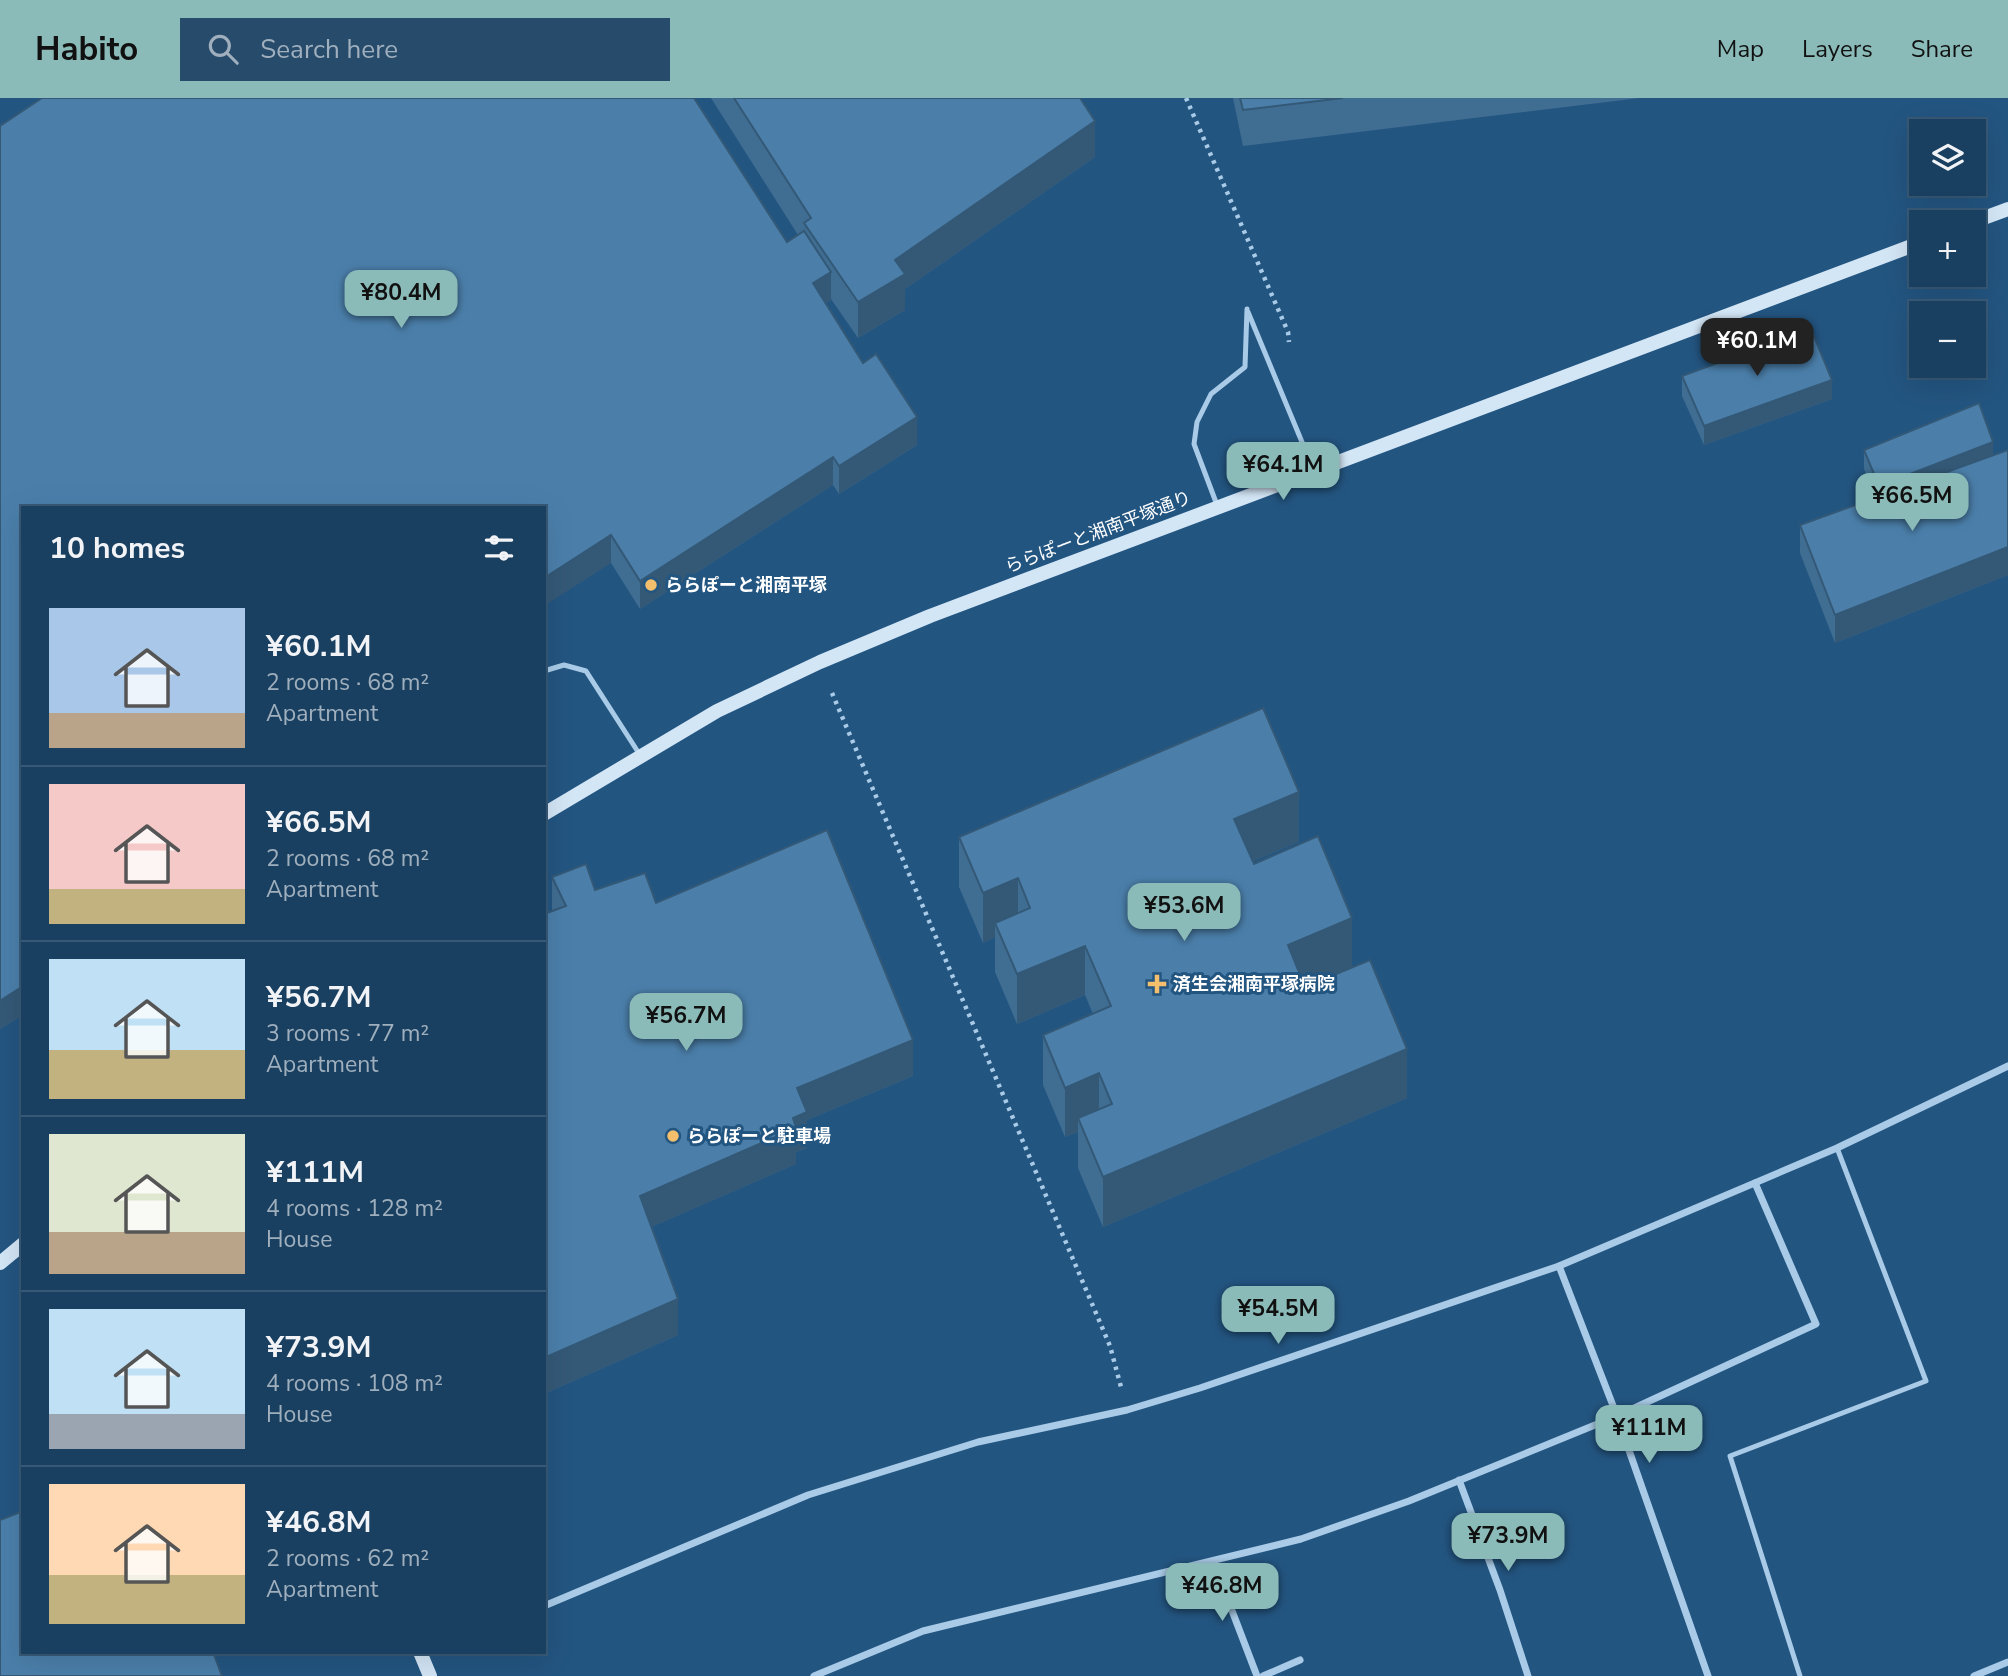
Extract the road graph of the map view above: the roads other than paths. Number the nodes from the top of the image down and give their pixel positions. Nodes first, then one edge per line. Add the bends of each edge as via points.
1 (2008, 209) edge
2 (1986, 217) edge
3 (1909, 247) edge
4 (1314, 472) junction
5 (1218, 508) junction
6 (546, 670) edge
7 (640, 755) junction
8 (546, 813) edge
9 (2008, 1066) edge
10 (1837, 1148) junction
11 (1755, 1183) junction
12 (21, 1246) edge
13 (0, 1262) edge
14 (1559, 1266) junction
15 (1616, 1416) junction
16 (1459, 1480) junction
17 (1213, 1561) junction
18 (546, 1605) edge
19 (425, 1654) edge
20 (1300, 1660) dead end
21 (2008, 1662) edge
22 (430, 1676) edge
23 (814, 1676) edge
24 (1257, 1676) edge
25 (1263, 1676) edge
26 (1528, 1676) edge
27 (1708, 1676) edge
28 (1800, 1676) edge
29 (1974, 1676) edge

1 - 2 street
3 - 4 street, ららぽーと湘南平塚通り
4 - 5 street, ららぽーと湘南平塚通り
4 - 5 lane via 1247,309 1245,367 1211,394 1197,422 1194,443
5 - 7 street, ららぽーと湘南平塚通り via 820,662 717,710
6 - 7 lane via 564,665 586,671
7 - 8 street, ららぽーと湘南平塚通り
9 - 10 street
10 - 11 street
10 - 28 lane via 1926,1381 1730,1456
11 - 14 street
11 - 15 street via 1815,1324
12 - 13 street
14 - 15 street
14 - 18 street via 1199,1388 1126,1410 978,1442 808,1495
15 - 16 street
15 - 27 street
16 - 17 street via 1301,1539
16 - 26 street
17 - 23 street via 923,1631
17 - 24 street
19 - 22 street
20 - 25 street
21 - 29 street

